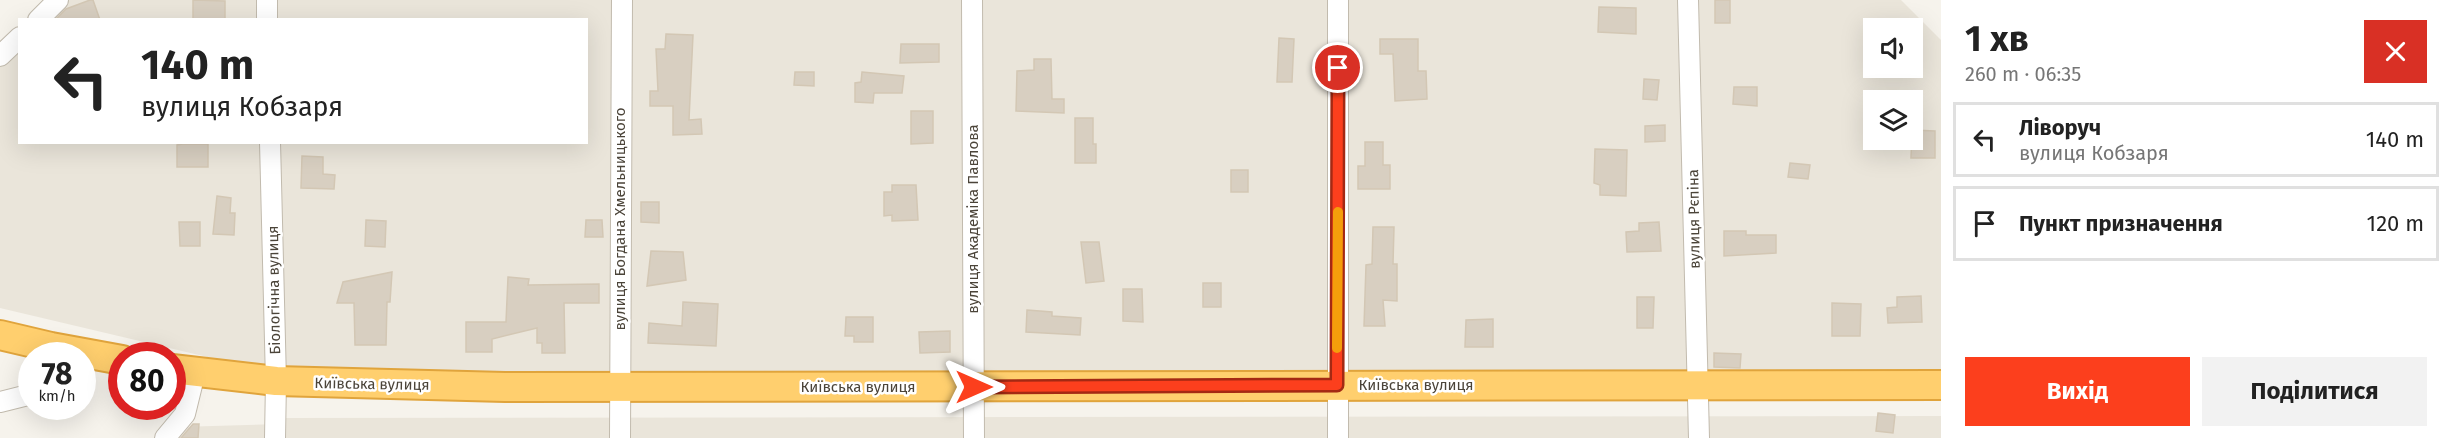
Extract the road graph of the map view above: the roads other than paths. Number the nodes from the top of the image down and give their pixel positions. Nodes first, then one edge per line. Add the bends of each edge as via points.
1 (58, 0) edge
2 (267, 0) edge
3 (622, 0) edge
4 (972, 0) edge
5 (1338, 0) edge
6 (1688, 0) edge
7 (40, 18) edge
8 (267, 18) edge
9 (18, 40) edge
10 (0, 56) edge
11 (270, 144) edge
12 (0, 335) edge
13 (24, 342) edge
14 (186, 371) edge
15 (276, 381) junction
16 (619, 385) junction
17 (1337, 385) junction
18 (1698, 385) junction
19 (1941, 385) edge
20 (974, 387) junction
21 (18, 398) edge
22 (0, 402) edge
23 (180, 420) edge
24 (165, 438) edge
25 (275, 438) edge
26 (620, 438) edge
27 (974, 438) edge
28 (1338, 438) edge
29 (1699, 438) edge

1 - 7 street
2 - 8 street
3 - 16 street, вулиця Богдана Хмельницького
4 - 20 street, вулиця Академіка Павлова
5 - 17 street
6 - 18 street, вулиця Рєпіна
9 - 10 street
11 - 15 street, Біологічна вулиця
12 - 13 highway
14 - 15 highway, Київська вулиця
15 - 16 highway, Київська вулиця via 505,387
15 - 25 street, Біологічна вулиця
16 - 20 highway, Київська вулиця
16 - 26 street, вулиця Богдана Хмельницького
17 - 18 highway, Київська вулиця
17 - 20 highway, Київська вулиця
17 - 28 street
18 - 19 highway, Київська вулиця
18 - 29 street, вулиця Рєпіна
20 - 27 street, вулиця Академіка Павлова
21 - 22 street
23 - 24 street

